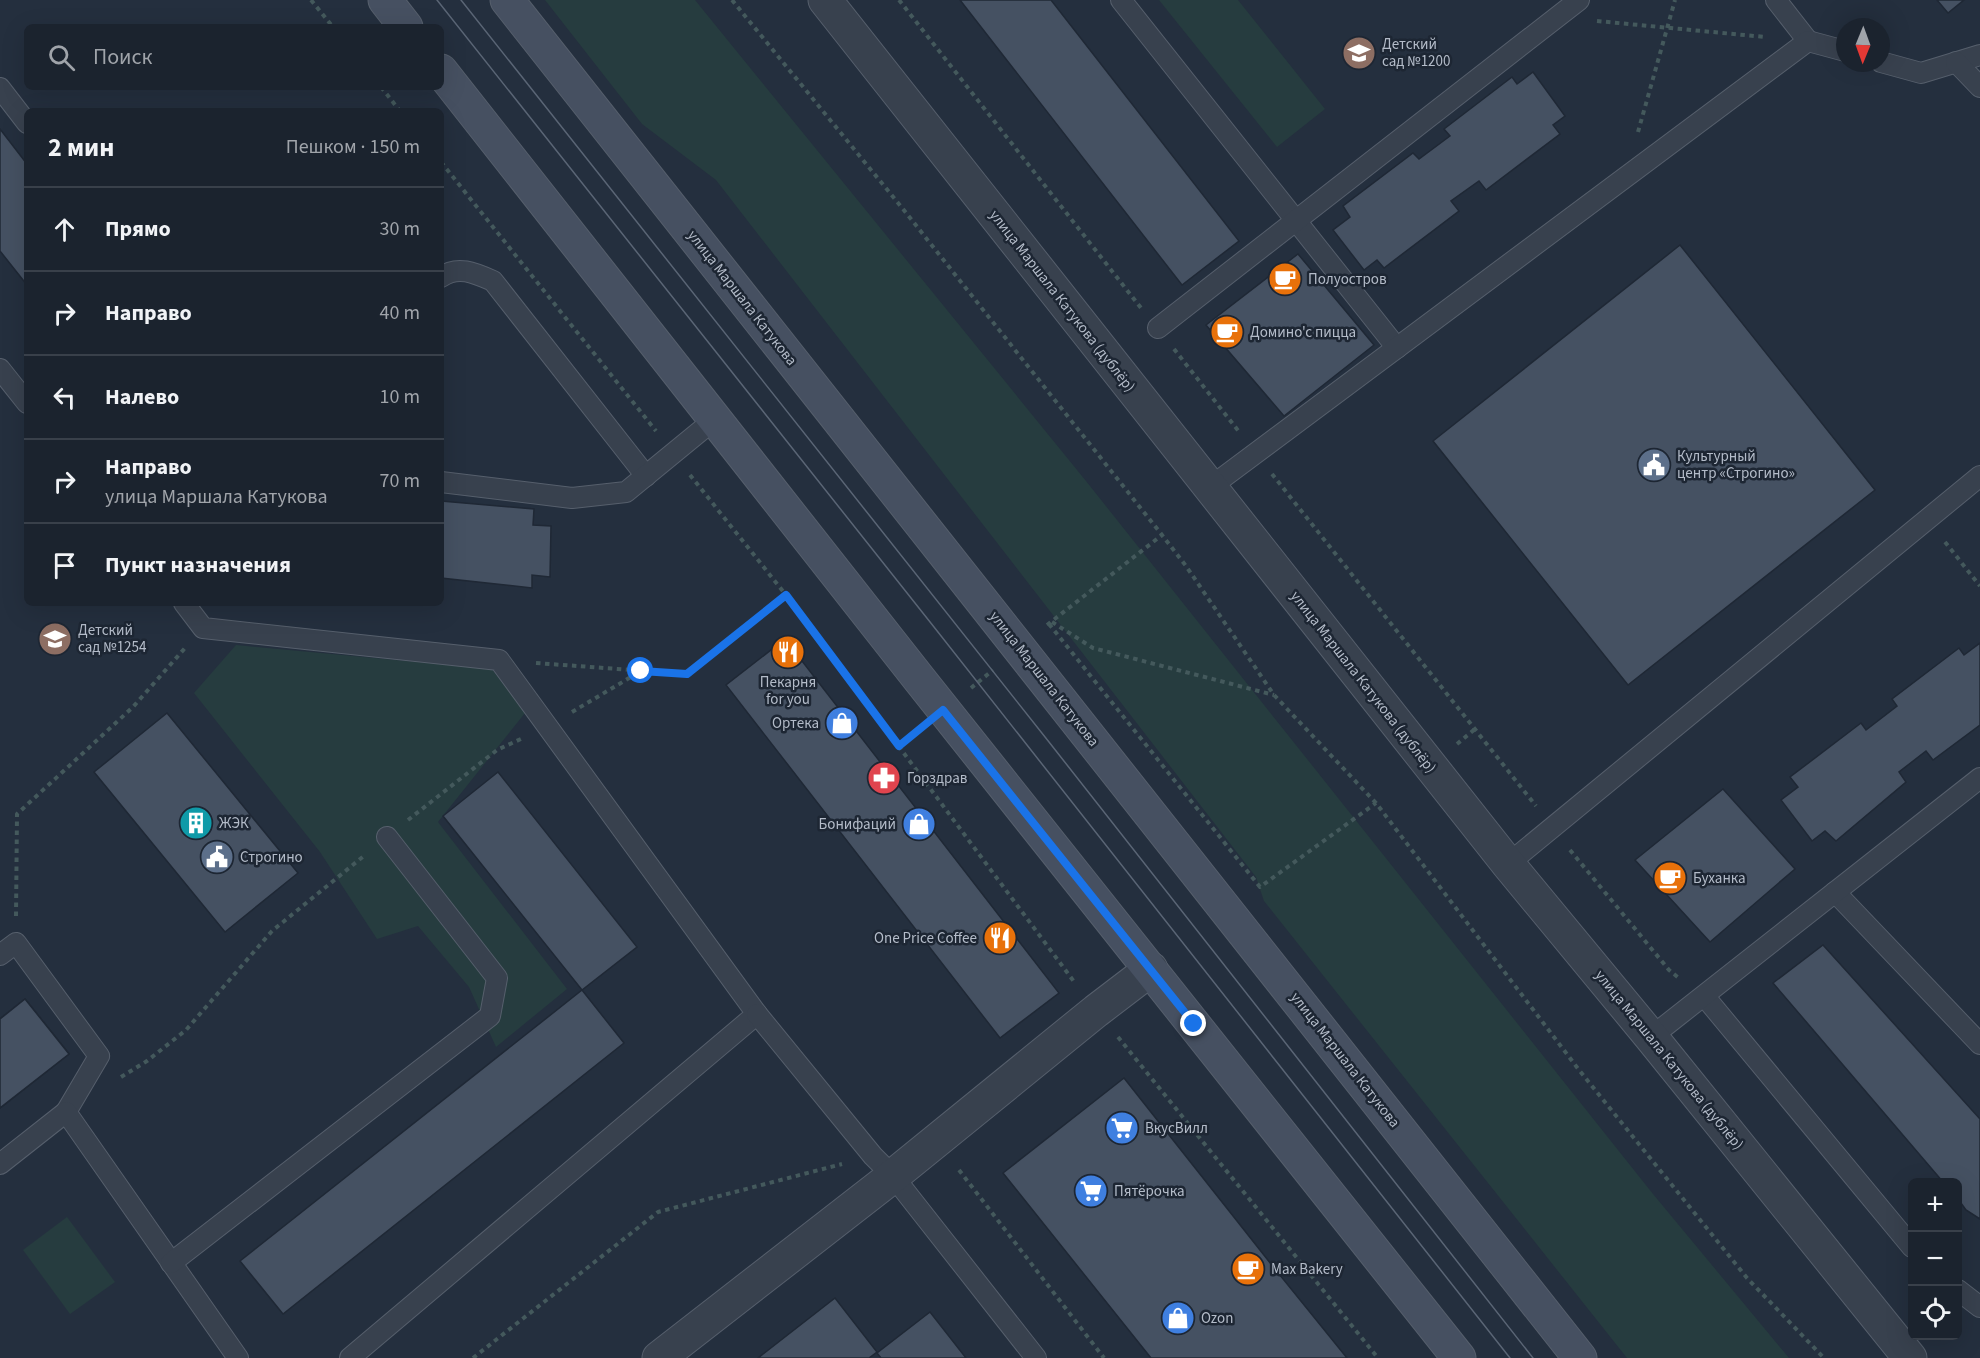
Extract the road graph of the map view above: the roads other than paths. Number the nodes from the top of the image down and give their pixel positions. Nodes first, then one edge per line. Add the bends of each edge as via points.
1 (385, 0) edge
2 (507, 0) edge
3 (825, 0) edge
4 (1121, 0) edge
5 (1579, 0) edge
6 (1776, 0) edge
7 (404, 24) edge
8 (1808, 41) junction
9 (1836, 49) edge
10 (1980, 55) edge
11 (1956, 62) junction
12 (1890, 64) edge
13 (444, 75) edge
14 (1980, 87) edge
15 (0, 88) edge
16 (24, 119) edge
17 (1296, 221) junction
18 (444, 277) edge
19 (1158, 328) road end
20 (1397, 348) junction
21 (0, 369) edge
22 (24, 399) edge
23 (715, 419) junction
24 (646, 476) junction
25 (1980, 476) edge
26 (444, 482) edge
27 (1209, 488) junction
28 (186, 606) edge
29 (1980, 778) edge
30 (387, 837) dead end
31 (1508, 864) junction
32 (1835, 892) junction
33 (0, 956) edge
34 (1151, 969) junction
35 (1705, 997) junction
36 (757, 1014) junction
37 (1651, 1037) junction
38 (1980, 1044) edge
39 (66, 1112) junction
40 (0, 1164) edge
41 (883, 1166) junction
42 (1908, 1242) edge
43 (171, 1263) junction
44 (1962, 1293) edge
45 (1980, 1307) edge
46 (238, 1358) edge
47 (350, 1358) edge
48 (659, 1358) edge
49 (1036, 1358) edge
50 (1460, 1358) edge
51 (1580, 1358) edge
52 (1910, 1358) edge

1 - 7 main road
2 - 51 main road, улица Маршала Катукова
3 - 27 street, улица Маршала Катукова (дублёр)
4 - 17 lane
5 - 17 lane
6 - 8 lane
8 - 9 lane
8 - 20 lane
10 - 11 lane
11 - 12 lane via 1921,73
11 - 14 lane
13 - 23 main road
15 - 16 lane
17 - 19 lane
17 - 20 lane
18 - 24 lane via 458,270 493,281
20 - 27 lane
21 - 22 lane
23 - 24 lane
23 - 34 main road
24 - 26 lane via 626,492 572,498
25 - 31 lane
27 - 31 street, улица Маршала Катукова (дублёр)
28 - 36 lane via 203,628 499,660
29 - 32 lane
30 - 43 lane via 497,978 490,1016
31 - 37 street, улица Маршала Катукова (дублёр)
32 - 35 lane
32 - 38 lane
33 - 39 lane via 16,943 99,1056
34 - 41 street
34 - 50 main road
35 - 37 lane
35 - 42 lane
36 - 41 lane
36 - 47 lane
37 - 52 street, улица Маршала Катукова (дублёр)
39 - 40 lane
39 - 43 lane
41 - 48 street
41 - 49 lane
43 - 46 lane
44 - 45 lane

